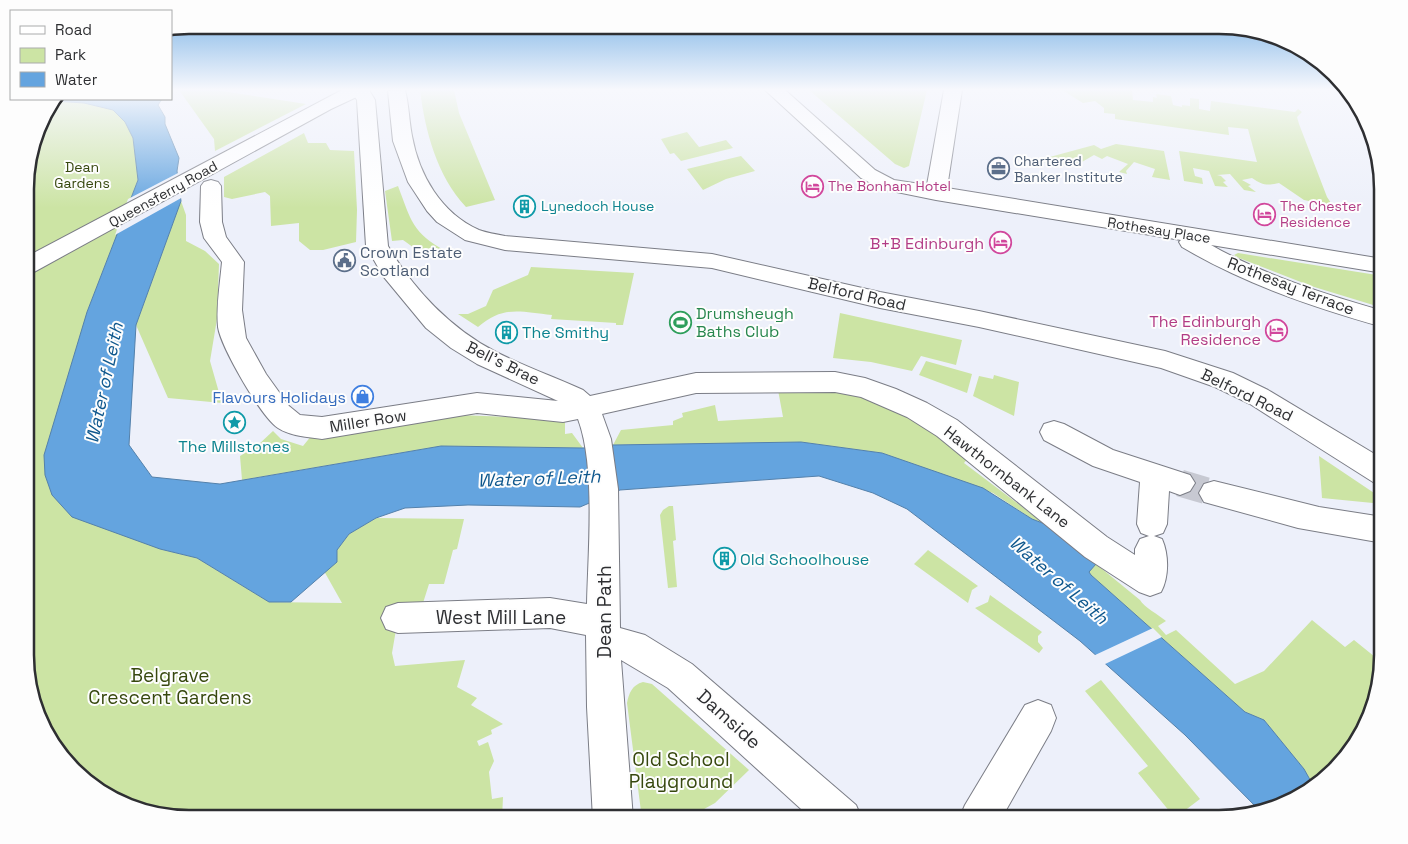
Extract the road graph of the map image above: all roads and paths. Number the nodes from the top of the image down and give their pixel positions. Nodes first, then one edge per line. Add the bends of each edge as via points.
1 (280, 129) edge
2 (367, 129) edge
3 (402, 129) edge
4 (818, 129) edge
5 (947, 129) edge
6 (211, 186) dead end
7 (936, 194) junction
8 (1175, 232) junction
9 (34, 263) edge
10 (1374, 265) edge
11 (1374, 316) edge
12 (591, 420) junction
13 (1054, 432) dead end
14 (1374, 468) edge
15 (1214, 493) tunnel mouth
16 (1374, 529) edge
17 (398, 618) dead end
18 (603, 631) junction
19 (1038, 718) dead end
20 (612, 810) edge
21 (832, 810) edge
22 (984, 810) edge

1 - 9 street, Queensferry Road
2 - 12 street, Bell's Brae via 377,246 390,271 428,315 453,337 486,358 569,394
3 - 14 street, Belford Road via 417,179 440,214 449,223 474,236 505,243 722,263 1165,360 1224,380 1259,397
4 - 7 street, Rothesay Place via 873,178 890,185
5 - 7 street
6 - 12 street, Miller Row via 211,222 215,238 234,262 230,317 233,339 285,419 322,428 477,403 563,412
7 - 8 street, Rothesay Place
8 - 10 street, Rothesay Place
8 - 11 street, Rothesay Terrace via 1266,280
12 - 13 street, Hawthornbank Lane via 674,386 706,382 834,382 876,392 917,410 963,439 1082,536 1150,582 1152,537 1167,479 1094,454
12 - 18 street, Dean Path via 604,510
15 - 16 street via 1309,519
17 - 18 street, West Mill Lane via 550,613
18 - 20 street, Dean Path
18 - 21 street, Damside via 680,676
19 - 22 street

